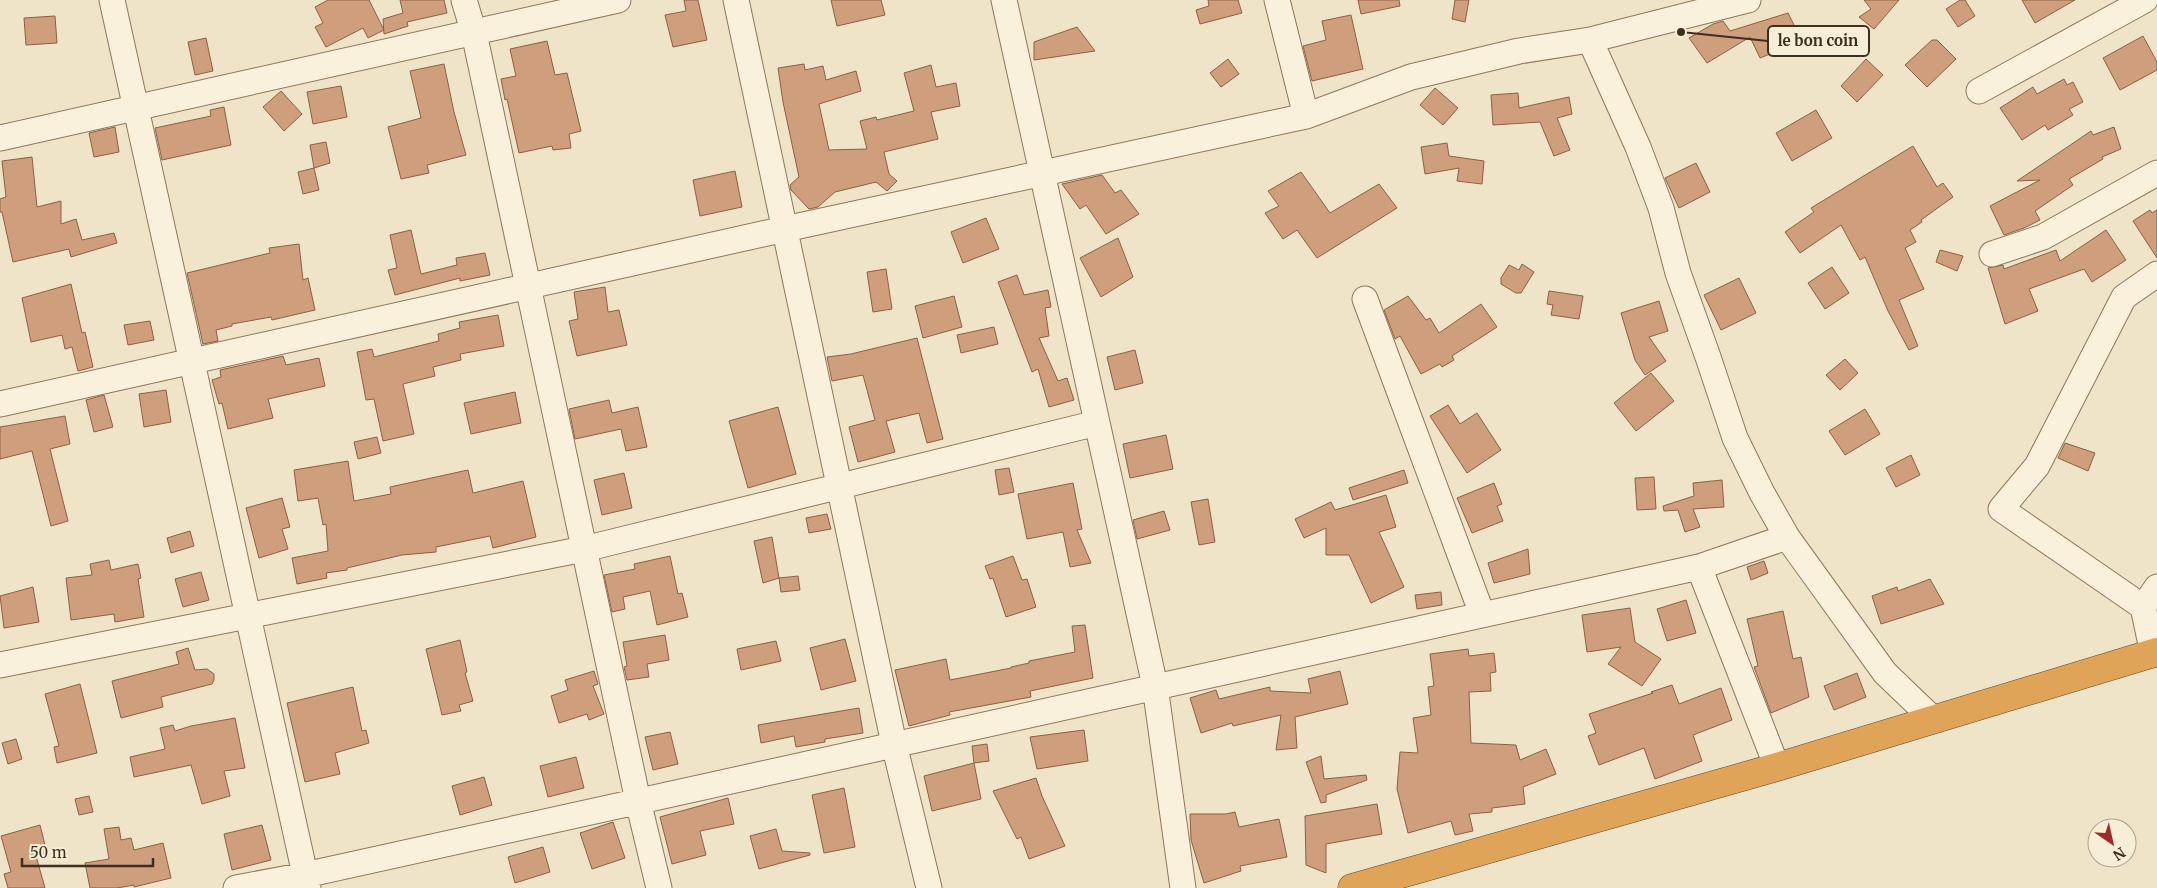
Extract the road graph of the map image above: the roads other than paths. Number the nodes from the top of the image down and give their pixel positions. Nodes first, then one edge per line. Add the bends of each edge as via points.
1 (112, 0) edge
2 (464, 0) edge
3 (618, 0) edge
4 (736, 0) edge
5 (1004, 0) edge
6 (1277, 0) edge
7 (1748, 0) edge
8 (2145, 0) edge
9 (474, 33) junction
10 (1590, 40) junction
11 (1979, 91) dead end
12 (136, 108) junction
13 (1306, 116) junction
14 (0, 138) edge
15 (2157, 173) edge
16 (1042, 174) junction
17 (785, 229) junction
18 (1992, 254) dead end
19 (2157, 274) edge
20 (528, 288) junction
21 (1365, 299) dead end
22 (192, 362) junction
23 (0, 404) edge
24 (1097, 423) junction
25 (840, 487) junction
26 (1787, 537) junction
27 (584, 549) junction
28 (1699, 567) junction
29 (2150, 597) edge
30 (1482, 614) junction
31 (249, 616) junction
32 (2155, 653) edge
33 (0, 665) edge
34 (1155, 686) junction
35 (1934, 720) junction
36 (894, 744) junction
37 (1777, 767) junction
38 (638, 801) junction
39 (307, 881) edge
40 (236, 888) edge
41 (659, 888) edge
42 (929, 888) edge
43 (1183, 888) edge
44 (1352, 888) edge

1 - 12 street
2 - 9 street
3 - 9 street
4 - 17 street
5 - 16 street
6 - 13 street
7 - 10 street
8 - 11 street
9 - 12 street
9 - 20 street
10 - 13 street via 1519,51 1411,77
10 - 26 street via 1638,147 1661,208 1678,273 1735,438
12 - 14 street
12 - 22 street
13 - 16 street
15 - 18 street via 2043,237
16 - 17 street
16 - 24 street
17 - 20 street
17 - 25 street
19 - 29 street via 2124,297 2038,466 2001,509
20 - 22 street
20 - 27 street
21 - 30 street
22 - 23 street
22 - 31 street
24 - 25 street
24 - 34 street
25 - 27 street
25 - 36 street
26 - 28 street
26 - 35 street via 1885,673
27 - 31 street
27 - 38 street
28 - 30 street
28 - 37 street
29 - 32 street
30 - 34 street
31 - 33 street
31 - 39 street
32 - 35 highway
34 - 36 street
34 - 43 street
35 - 37 highway
36 - 38 street
36 - 42 street
37 - 44 highway
38 - 39 street
38 - 41 street
39 - 40 street

